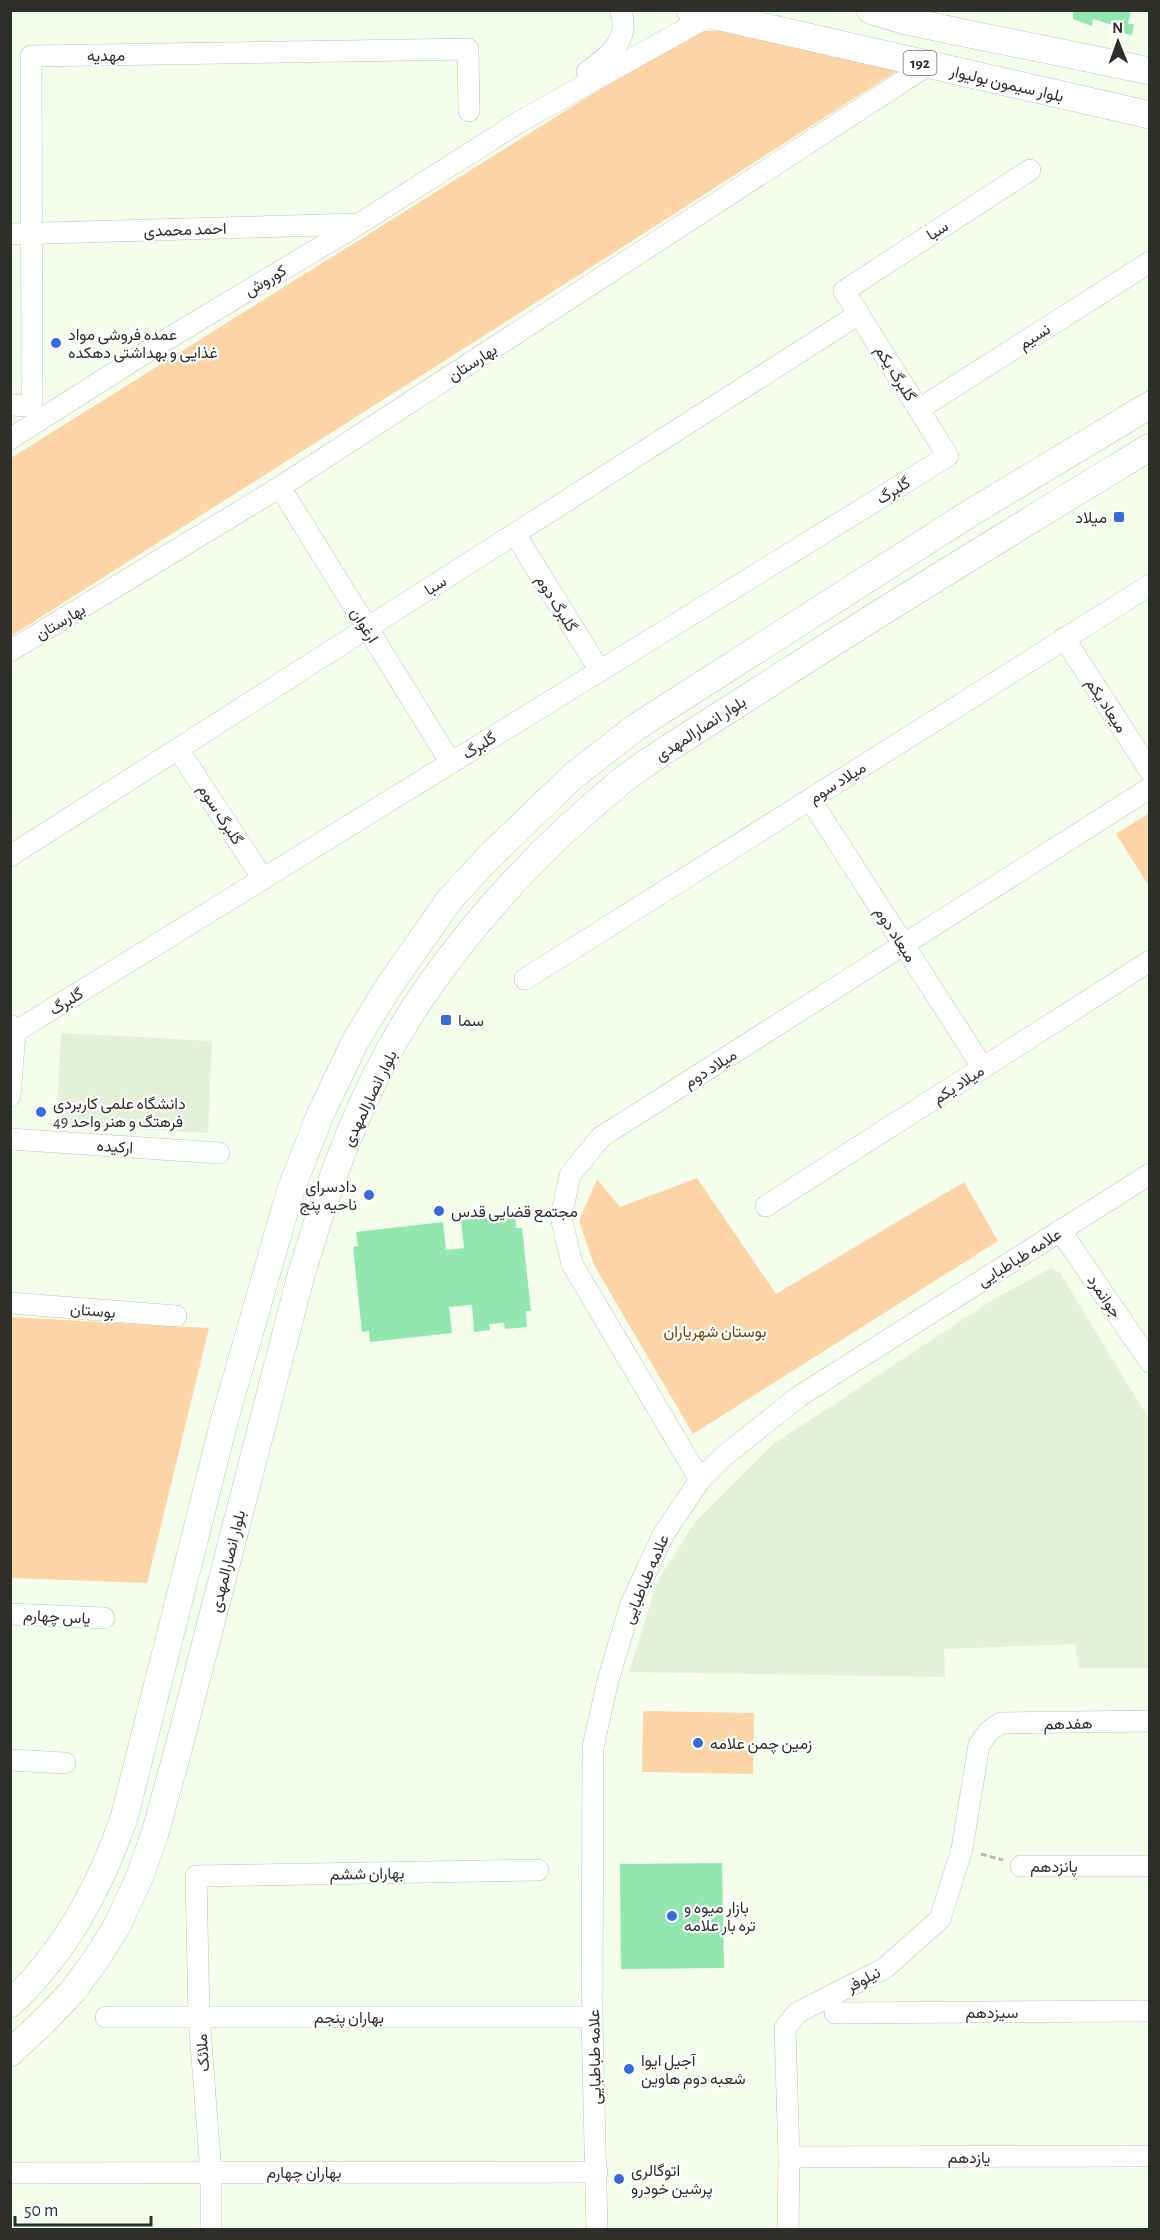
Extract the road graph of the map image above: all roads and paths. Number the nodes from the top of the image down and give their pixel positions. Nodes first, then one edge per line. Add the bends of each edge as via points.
1 (620, 10) edge
2 (870, 10) edge
3 (700, 13) edge
4 (908, 16) edge
5 (928, 65) junction
6 (1149, 71) edge
7 (469, 111) dead end
8 (1149, 115) edge
9 (519, 122) junction
10 (1030, 170) dead end
11 (358, 224) junction
12 (21, 234) edge
13 (1149, 262) edge
14 (844, 291) joint
15 (859, 314) junction
16 (10, 405) edge
17 (1149, 405) edge
18 (919, 409) junction
19 (10, 439) edge
20 (1149, 447) edge
21 (948, 456) joint
22 (280, 487) junction
23 (515, 534) junction
24 (1149, 585) edge
25 (367, 628) junction
26 (1064, 638) junction
27 (10, 651) edge
28 (600, 671) junction
29 (178, 749) junction
30 (451, 763) junction
31 (1149, 771) edge
32 (1149, 788) edge
33 (810, 799) junction
34 (10, 856) edge
35 (263, 879) junction
36 (903, 945) junction
37 (1149, 961) edge
38 (525, 979) dead end
39 (12, 1031) edge
40 (983, 1068) junction
41 (10, 1096) edge
42 (10, 1139) edge
43 (219, 1153) dead end
44 (1149, 1174) edge
45 (766, 1206) dead end
46 (1060, 1230) junction
47 (10, 1303) edge
48 (176, 1317) dead end
49 (1149, 1362) edge
50 (700, 1480) junction
51 (10, 1614) edge
52 (104, 1618) dead end
53 (1149, 1721) edge
54 (989, 1731) joint
55 (10, 1760) edge
56 (65, 1763) dead end
57 (962, 1849) junction
58 (1021, 1866) joint
59 (1149, 1866) edge
60 (538, 1870) dead end
61 (196, 1876) joint
62 (10, 2004) edge
63 (1149, 2012) edge
64 (835, 2013) dead end
65 (106, 2017) dead end
66 (592, 2017) junction
67 (199, 2018) junction
68 (10, 2053) edge
69 (1149, 2156) edge
70 (789, 2157) junction
71 (597, 2172) junction
72 (10, 2173) edge
73 (211, 2173) junction
74 (211, 2229) edge
75 (597, 2229) edge
76 (788, 2229) edge

1 - 9 street via 624,32 617,48
2 - 4 main road, 192
3 - 5 main road, بلوار سیمون بولیوار / 192
3 - 9 street
4 - 6 main road, 192
5 - 8 main road, بلوار سیمون بولیوار / 192
5 - 22 street, بهارستان
7 - 12 street, مهدیه via 468,49 31,56
9 - 11 street, کوروش
10 - 14 street, سبا
11 - 12 street, احمد محمدی
11 - 19 street, کوروش
12 - 16 street, مهدیه via 32,406
13 - 18 street, نسیم
14 - 15 street, گلبرگ یکم
15 - 18 street, گلبرگ یکم
15 - 23 street, سبا
17 - 62 main road via 636,727 572,777 450,899 374,1009 320,1114 272,1249 124,1818 109,1862 67,1938 33,1983
18 - 21 street, گلبرگ یکم
20 - 68 main road, بلوار انصارالمهدی via 848,633 624,779 525,869 441,970 414,1009 364,1101 322,1203 177,1754 140,1876 117,1926 95,1961 52,2013
21 - 28 street, گلبرگ
22 - 25 street, ارغوان
22 - 27 street, بهارستان
23 - 25 street, سبا
23 - 28 street, گلبرگ دوم
24 - 26 street, میلاد سوم
25 - 29 street, سبا
25 - 30 street, ارغوان
26 - 31 street, میعاد یکم
26 - 33 street, میلاد سوم
28 - 30 street, گلبرگ
29 - 34 street, سبا
29 - 35 street, گلبرگ سوم
30 - 35 street, گلبرگ
32 - 36 street, میلاد دوم
33 - 36 street, میعاد دوم
33 - 38 street, میلاد سوم
35 - 39 street, گلبرگ
36 - 40 street, میعاد دوم
36 - 50 street, میلاد دوم via 601,1137 570,1175 561,1217 572,1264
37 - 40 street, میلاد یکم
39 - 41 street
40 - 45 street, میلاد یکم
42 - 43 street, ارکیده
44 - 46 street, علامه طباطبایی
46 - 49 street, جوانمرد
46 - 50 street, علامه طباطبایی via 798,1397
47 - 48 street, بوستان
50 - 66 street, علامه طباطبایی via 663,1535 631,1604 593,1747
51 - 52 street, یاس چهارم
53 - 54 street, هفدهم via 1001,1724
54 - 57 street, نیلوفر via 979,1745
55 - 56 street
57 - 58 path, پانزدهم
57 - 70 street, نیلوفر via 940,1919 885,1968 797,2013 789,2022 785,2034
58 - 59 street, پانزدهم
60 - 61 street, بهاران ششم
61 - 67 street, ملائک
63 - 64 street, سیزدهم
65 - 67 street, بهاران پنجم
66 - 67 street, بهاران پنجم
66 - 71 street, علامه طباطبایی
67 - 73 street, ملائک
69 - 70 street, یازدهم
70 - 76 street, نیلوفر
71 - 73 street, بهاران چهارم
71 - 75 street, علامه طباطبایی
72 - 73 street, بهاران چهارم
73 - 74 street, ملائک

